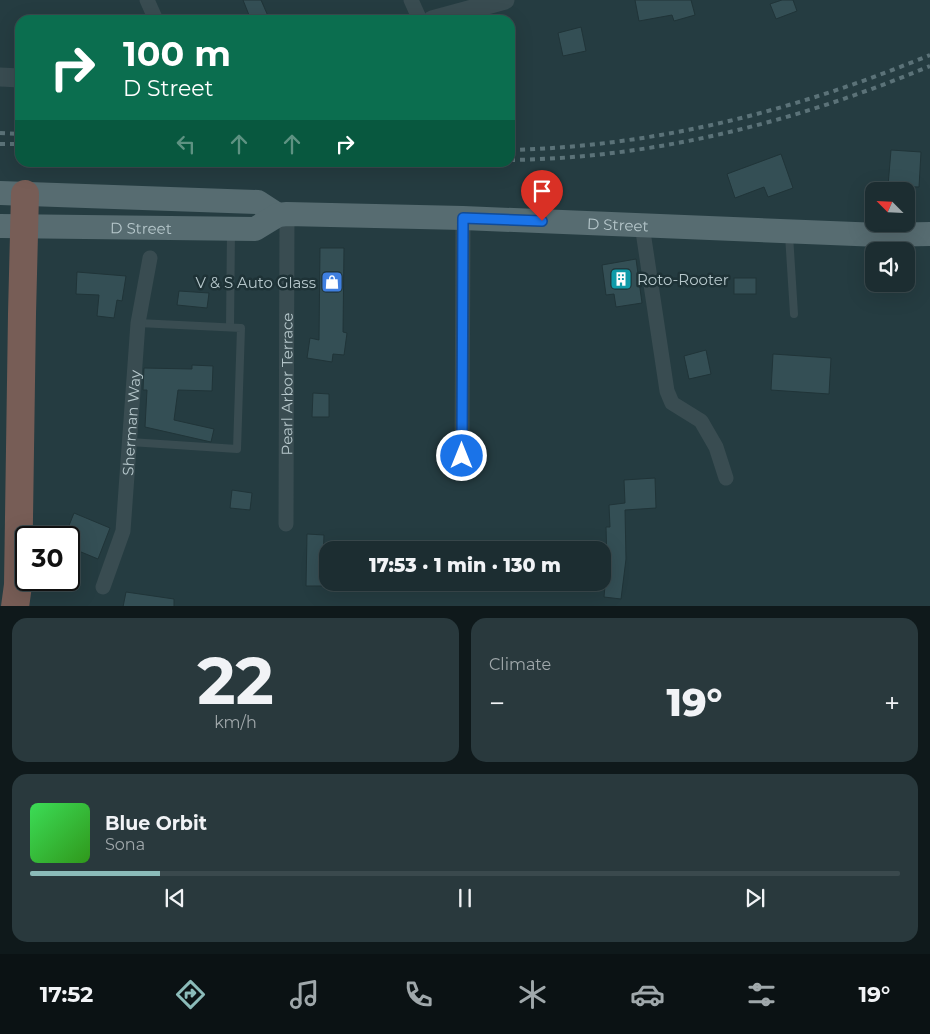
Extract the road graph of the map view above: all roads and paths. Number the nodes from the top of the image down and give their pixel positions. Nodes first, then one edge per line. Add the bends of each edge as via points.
1 (147, 0) edge
2 (411, 0) edge
3 (504, 0) edge
4 (154, 15) edge
5 (418, 15) edge
6 (450, 15) edge
7 (0, 77) edge
8 (15, 78) edge
9 (13, 193) edge
10 (283, 214) junction
11 (463, 218) junction
12 (642, 225) junction
13 (12, 226) edge
14 (232, 228) junction
15 (789, 231) junction
16 (930, 234) edge
17 (150, 258) dead end
18 (794, 314) dead end
19 (138, 322) junction
20 (230, 327) junction
21 (130, 442) junction
22 (462, 456) dead end
23 (726, 478) dead end
24 (286, 524) dead end
25 (103, 587) dead end
26 (16, 606) edge

1 - 4 street
2 - 5 street
3 - 6 street
7 - 8 street
9 - 10 main road, D Street via 258,202
9 - 13 highway
10 - 11 main road, D Street
10 - 14 main road, D Street via 255,228
10 - 24 street, Pearl Arbor Terrace
11 - 12 main road, D Street
11 - 22 street
12 - 15 main road, D Street
12 - 23 street via 667,391 672,403 701,421 716,447
13 - 14 main road, D Street
13 - 26 highway via 22,314
14 - 20 lane
15 - 16 main road, D Street
15 - 18 lane
17 - 19 street, Sherman Way
19 - 20 lane
19 - 21 street, Sherman Way
20 - 21 lane via 241,328 237,449
21 - 25 street, Sherman Way via 123,531

